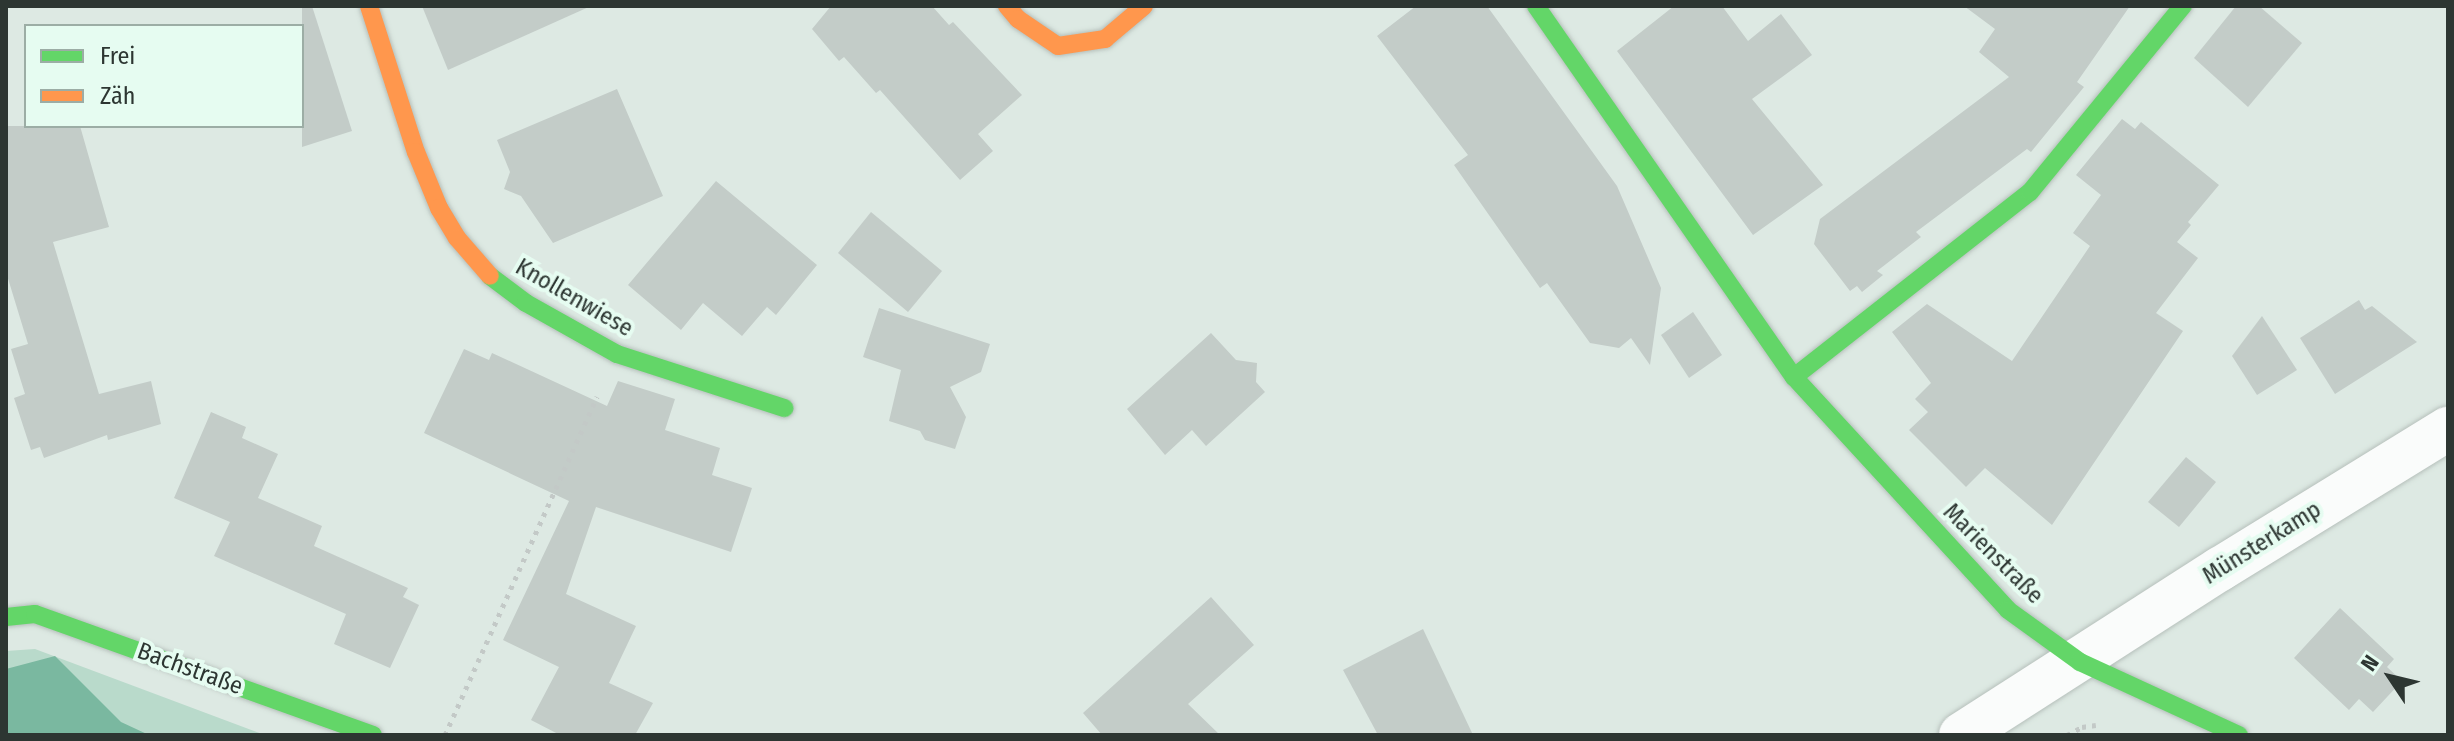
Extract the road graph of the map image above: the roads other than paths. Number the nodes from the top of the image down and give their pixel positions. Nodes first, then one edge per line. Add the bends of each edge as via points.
1 (369, 6) edge
2 (1007, 6) edge
3 (1144, 6) edge
4 (1536, 6) edge
5 (2183, 6) edge
6 (1794, 377) junction
7 (784, 408) dead end
8 (2448, 429) edge
9 (8, 617) edge
10 (2080, 662) junction
11 (373, 735) edge
12 (1961, 735) edge
13 (2239, 735) edge

1 - 7 street, Knollenwiese via 439,208 488,274 526,303 617,354
2 - 3 street via 1058,46 1105,39
4 - 6 street, Marienstraße
5 - 6 street via 2030,192
6 - 10 street, Marienstraße via 2008,610
8 - 10 street, Münsterkamp
9 - 11 street, Bachstraße via 35,614
10 - 12 street
10 - 13 street, Marienstraße

